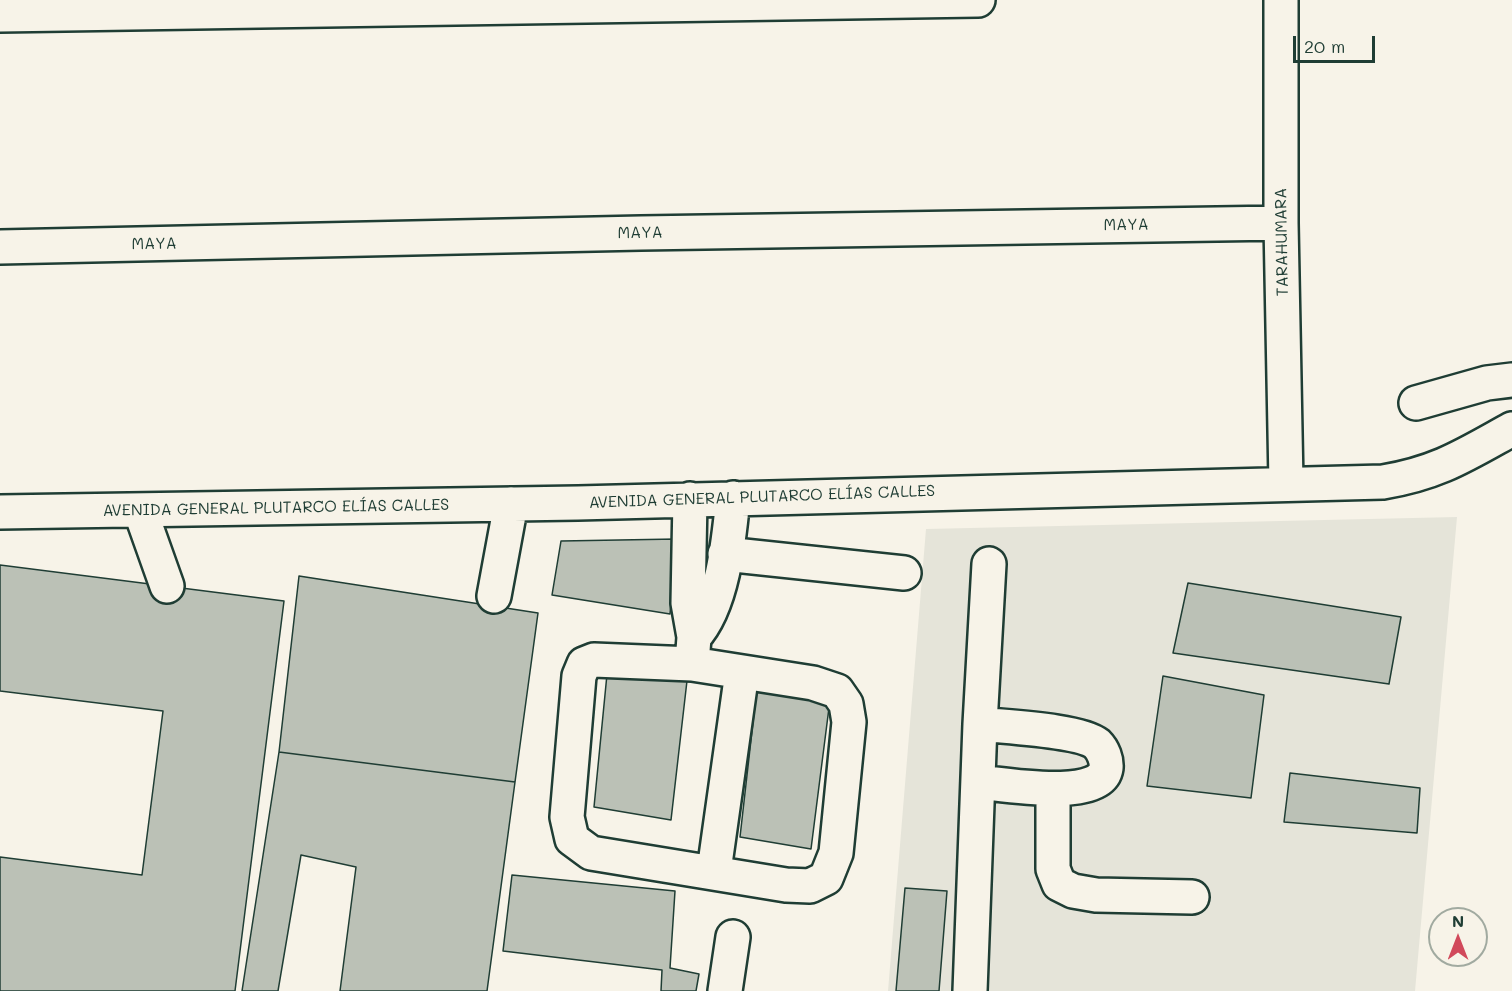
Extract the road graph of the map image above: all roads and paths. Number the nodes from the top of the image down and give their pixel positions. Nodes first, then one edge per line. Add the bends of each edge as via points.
1 (978, 0) edge
2 (1281, 0) edge
3 (0, 15) edge
4 (1281, 223) junction
5 (0, 247) edge
6 (1512, 380) edge
7 (1416, 403) dead end
8 (1512, 429) edge
9 (1286, 483) junction
10 (733, 498) junction
11 (690, 500) junction
12 (511, 504) junction
13 (140, 510) junction
14 (0, 512) edge
15 (726, 554) junction
16 (989, 564) dead end
17 (904, 573) dead end
18 (167, 586) dead end
19 (494, 596) dead end
20 (693, 650) junction
21 (742, 672) junction
22 (980, 724) junction
23 (978, 782) junction
24 (1053, 789) junction
25 (714, 871) junction
26 (1192, 897) dead end
27 (733, 937) dead end
28 (724, 991) edge
29 (970, 991) edge

1 - 3 street
2 - 4 street, TARAHUMARA
4 - 5 street, MAYA
4 - 9 street, TARAHUMARA
6 - 7 street
8 - 9 street, AVENIDA GENERAL PLUTARCO ELÍAS CALLES via 1442,468 1414,477 1383,482
9 - 10 street, AVENIDA GENERAL PLUTARCO ELÍAS CALLES
10 - 11 street, AVENIDA GENERAL PLUTARCO ELÍAS CALLES
10 - 15 street
11 - 12 street, AVENIDA GENERAL PLUTARCO ELÍAS CALLES
11 - 20 street via 688,603
12 - 13 street, AVENIDA GENERAL PLUTARCO ELÍAS CALLES
12 - 19 street
13 - 14 street, AVENIDA GENERAL PLUTARCO ELÍAS CALLES
13 - 18 street
15 - 17 street
15 - 20 street via 711,608
16 - 22 street
20 - 21 street
20 - 25 street via 584,664 579,676 567,818 572,839 591,853
21 - 25 street
21 - 25 street via 813,683 837,691 846,704 849,722 836,853 826,878 810,886
22 - 23 street
22 - 24 street via 1077,735 1096,743 1106,757 1106,770 1100,780 1085,787
23 - 24 street
23 - 29 street
24 - 26 street via 1053,869 1059,884 1096,895
27 - 28 street

